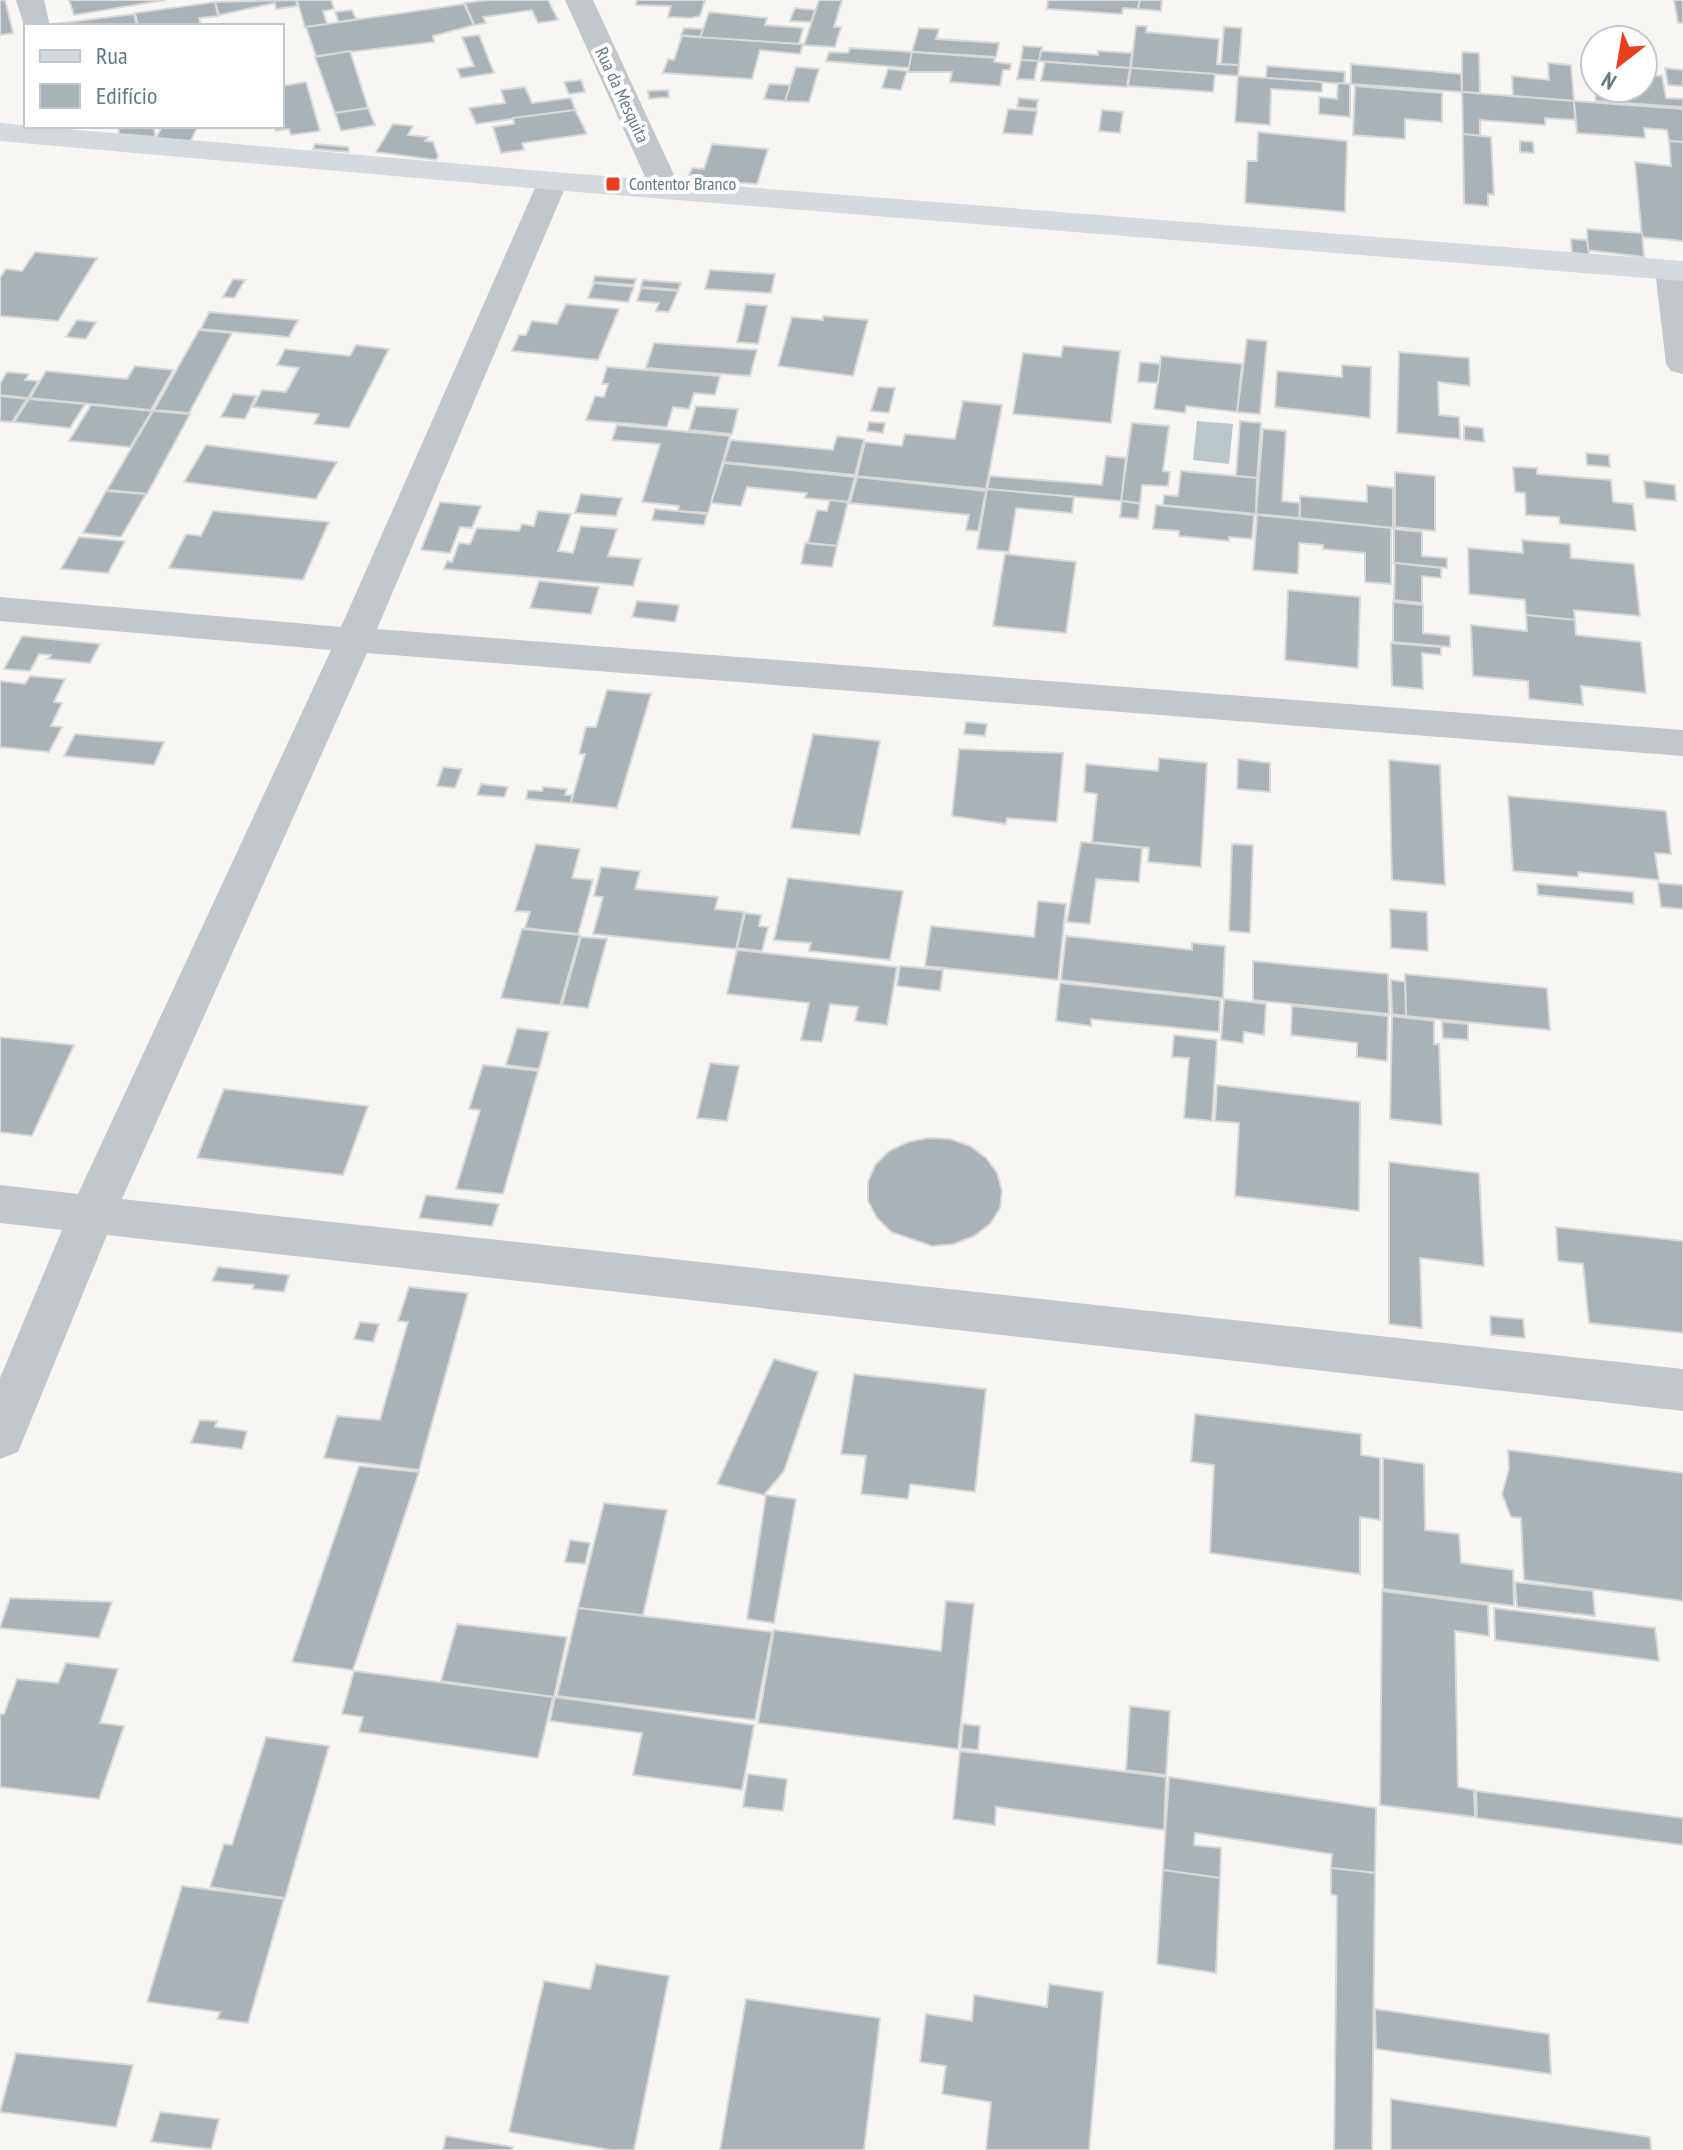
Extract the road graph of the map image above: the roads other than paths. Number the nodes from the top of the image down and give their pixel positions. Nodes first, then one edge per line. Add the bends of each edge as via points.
1 (30, 0) edge
2 (579, 0) edge
3 (36, 24) edge
4 (0, 132) edge
5 (62, 132) edge
6 (553, 181) junction
7 (666, 190) junction
8 (1677, 270) edge
9 (1683, 364) edge
10 (0, 609) edge
11 (354, 640) junction
12 (1683, 743) edge
13 (0, 1204) edge
14 (92, 1214) junction
15 (1683, 1390) edge
16 (0, 1437) edge

1 - 3 street
2 - 7 street, Rua da Mesquita
4 - 5 street
5 - 6 street
6 - 7 street
6 - 11 street
7 - 8 street
8 - 9 street
10 - 11 street
11 - 12 street
11 - 14 street
13 - 14 street
14 - 15 street
14 - 16 street

